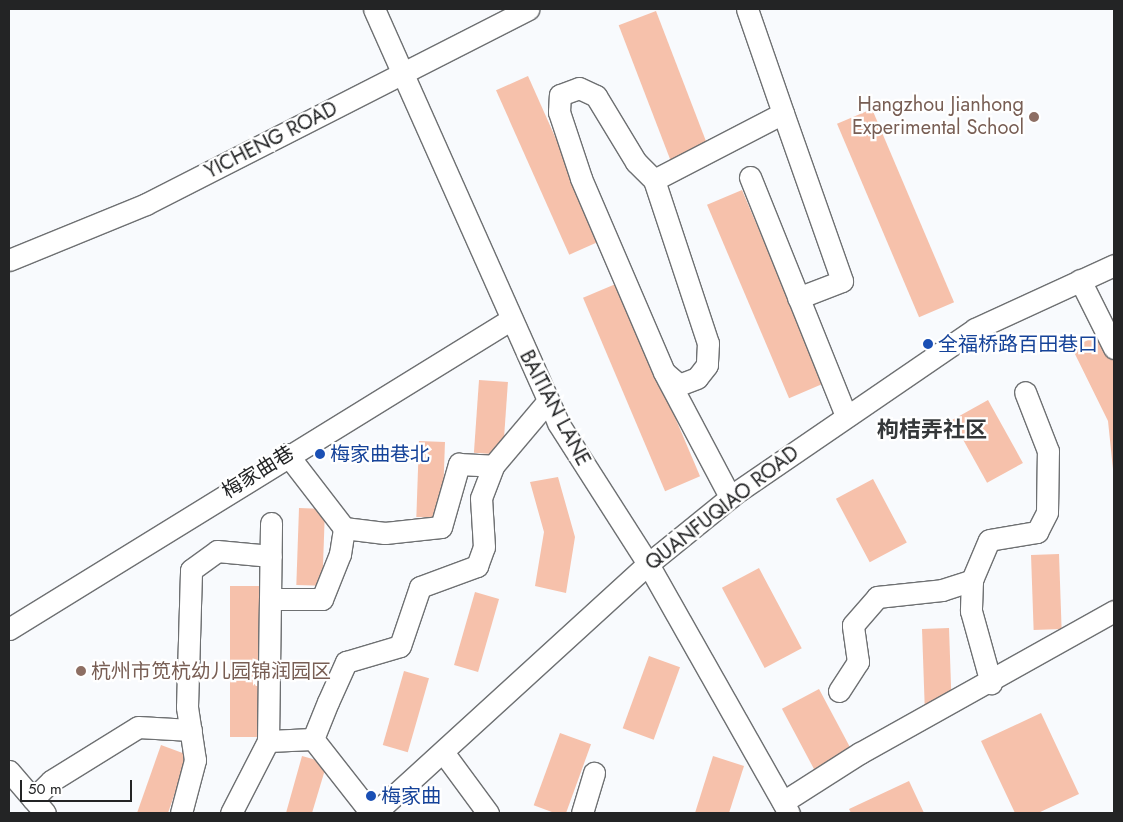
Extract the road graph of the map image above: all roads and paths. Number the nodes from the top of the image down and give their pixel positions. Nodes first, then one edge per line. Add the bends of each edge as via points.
1 (374, 9) edge
2 (528, 9) edge
3 (747, 9) edge
4 (400, 74) junction
5 (784, 113) junction
6 (750, 177) dead end
7 (654, 180) junction
8 (9, 260) edge
9 (1114, 266) edge
10 (1080, 280) junction
11 (798, 298) junction
12 (510, 320) junction
13 (1114, 348) edge
14 (664, 372) junction
15 (1025, 392) dead end
16 (548, 401) junction
17 (846, 416) junction
18 (287, 454) junction
19 (493, 466) junction
20 (730, 497) junction
21 (271, 523) dead end
22 (344, 528) junction
23 (271, 556) junction
24 (648, 564) junction
25 (972, 580) junction
26 (270, 599) junction
27 (1114, 611) edge
28 (9, 629) edge
29 (991, 683) junction
30 (839, 691) dead end
31 (191, 730) junction
32 (313, 739) junction
33 (268, 741) junction
34 (444, 752) junction
35 (9, 771) edge
36 (594, 773) dead end
37 (39, 806) edge
38 (786, 808) edge
39 (187, 813) edge
40 (230, 813) edge
41 (371, 813) edge
42 (375, 813) edge
43 (488, 813) edge
44 (582, 813) edge

1 - 4 street, BAITIAN LANE
2 - 4 street, YICHENG ROAD
3 - 5 street
4 - 8 street, YICHENG ROAD via 146,204
4 - 12 street, BAITIAN LANE
5 - 7 street
5 - 11 street via 842,281
6 - 11 street
7 - 14 street via 708,343 707,365 697,378 679,385
7 - 14 street via 636,162 596,96 579,88 560,94 559,112 581,178
9 - 10 street, QUANFUQIAO ROAD
10 - 13 street
10 - 17 street, QUANFUQIAO ROAD via 974,330
11 - 17 street
12 - 16 street, BAITIAN LANE
12 - 18 street, 梅家曲巷
14 - 20 street
15 - 25 street via 1048,451 1048,512 1037,532 989,540
16 - 19 street
16 - 24 street, BAITIAN LANE
17 - 20 street, QUANFUQIAO ROAD
18 - 22 street
18 - 28 street, 梅家曲巷
19 - 22 street via 459,464 440,527 385,533
19 - 32 street via 481,498 484,547 477,566 420,587 400,646 346,662
20 - 24 street, QUANFUQIAO ROAD
21 - 23 street
22 - 26 street via 340,554 322,599
23 - 26 street
23 - 31 street via 216,551 191,570 187,707
24 - 34 street, QUANFUQIAO ROAD
24 - 38 street, BAITIAN LANE
25 - 29 street via 971,611
25 - 30 street via 942,590 877,597 853,625 858,662
26 - 33 street
27 - 29 street
29 - 38 street via 860,753
31 - 37 street via 138,727 51,782
31 - 39 street via 195,760
32 - 33 street
32 - 41 street
33 - 40 street
34 - 42 street, QUANFUQIAO ROAD
34 - 43 street
35 - 37 street
36 - 44 street

